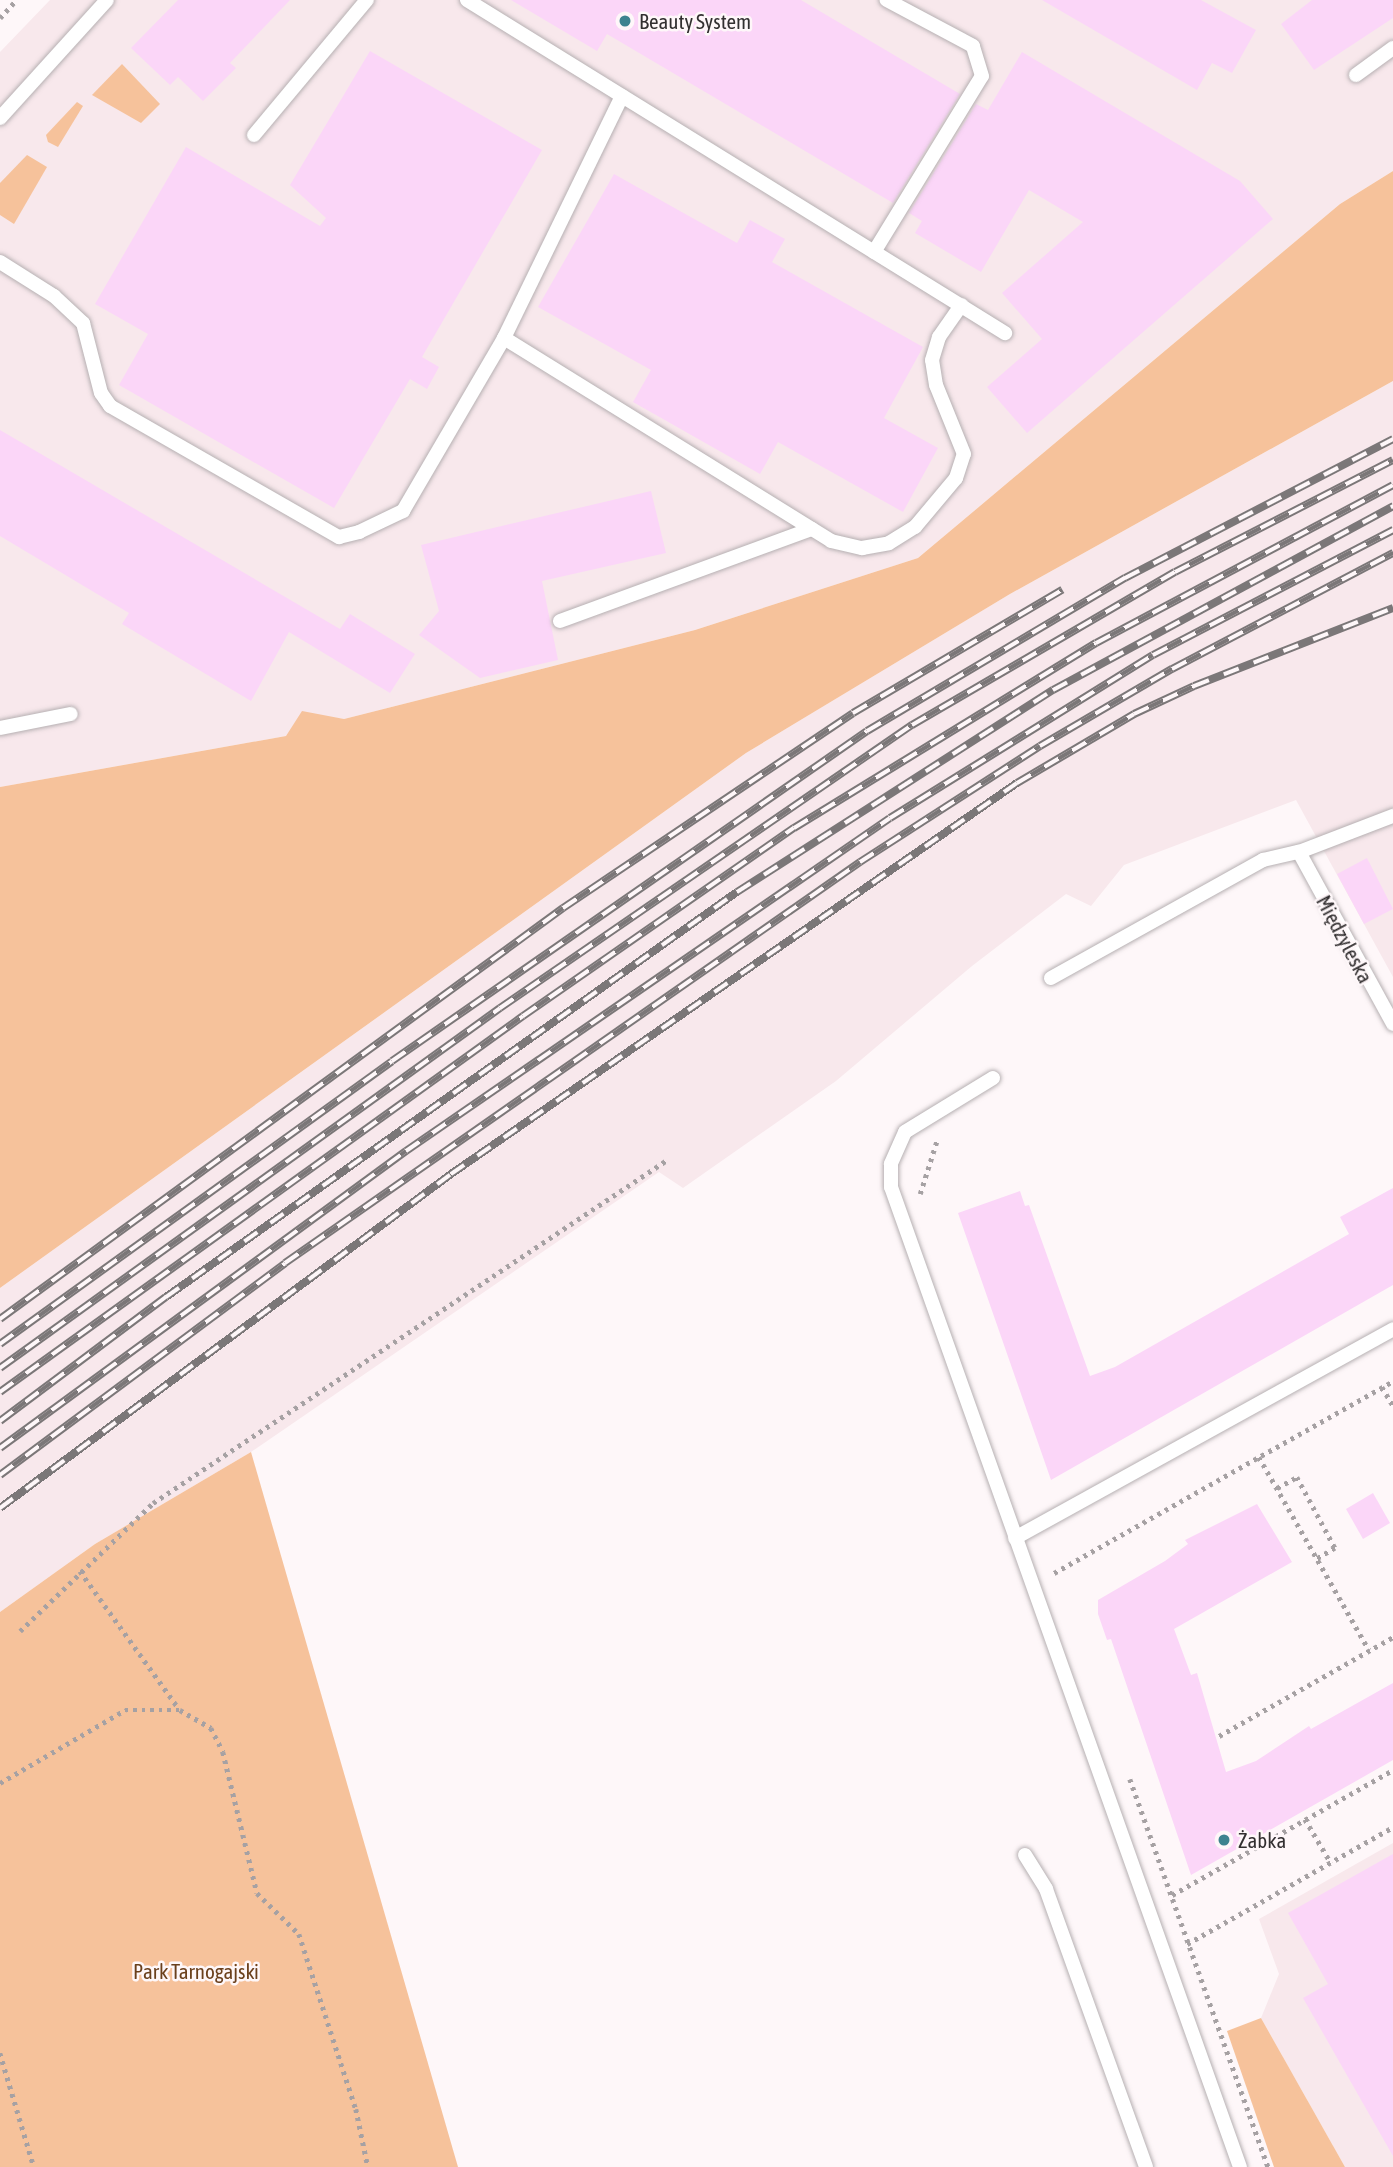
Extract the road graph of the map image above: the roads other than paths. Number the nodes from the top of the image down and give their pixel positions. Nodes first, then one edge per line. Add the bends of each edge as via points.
1 (107, 0) edge
2 (367, 0) edge
3 (467, 0) edge
4 (887, 0) edge
5 (1393, 48) edge
6 (1356, 75) dead end
7 (622, 96) junction
8 (0, 118) edge
9 (254, 135) dead end
10 (874, 252) junction
11 (0, 262) edge
12 (961, 305) junction
13 (1005, 333) dead end
14 (504, 338) junction
15 (812, 529) junction
16 (560, 621) dead end
17 (71, 714) dead end
18 (0, 728) edge
19 (1393, 816) edge
20 (1299, 852) junction
21 (1051, 978) dead end
22 (1393, 1024) edge
23 (993, 1078) dead end
24 (1393, 1329) edge
25 (1015, 1538) junction
26 (1025, 1855) dead end
27 (1146, 2167) edge
28 (1240, 2167) edge

1 - 8 lane
2 - 9 lane
3 - 7 lane
4 - 10 lane via 973,46 982,76
5 - 6 lane
7 - 10 lane
7 - 14 lane
10 - 12 lane
11 - 14 lane via 54,296 83,323 101,393 110,406 339,537 403,511
12 - 13 lane
12 - 15 lane via 939,337 932,360 936,385 964,454 956,478 915,527 889,544 862,548 831,541
14 - 15 lane
15 - 16 lane
17 - 18 lane
19 - 20 lane
20 - 21 lane via 1263,860 1215,883
20 - 22 lane, Międzyleska
23 - 25 lane via 905,1132 891,1164 891,1187
24 - 25 lane
25 - 28 lane
26 - 27 lane via 1046,1889

